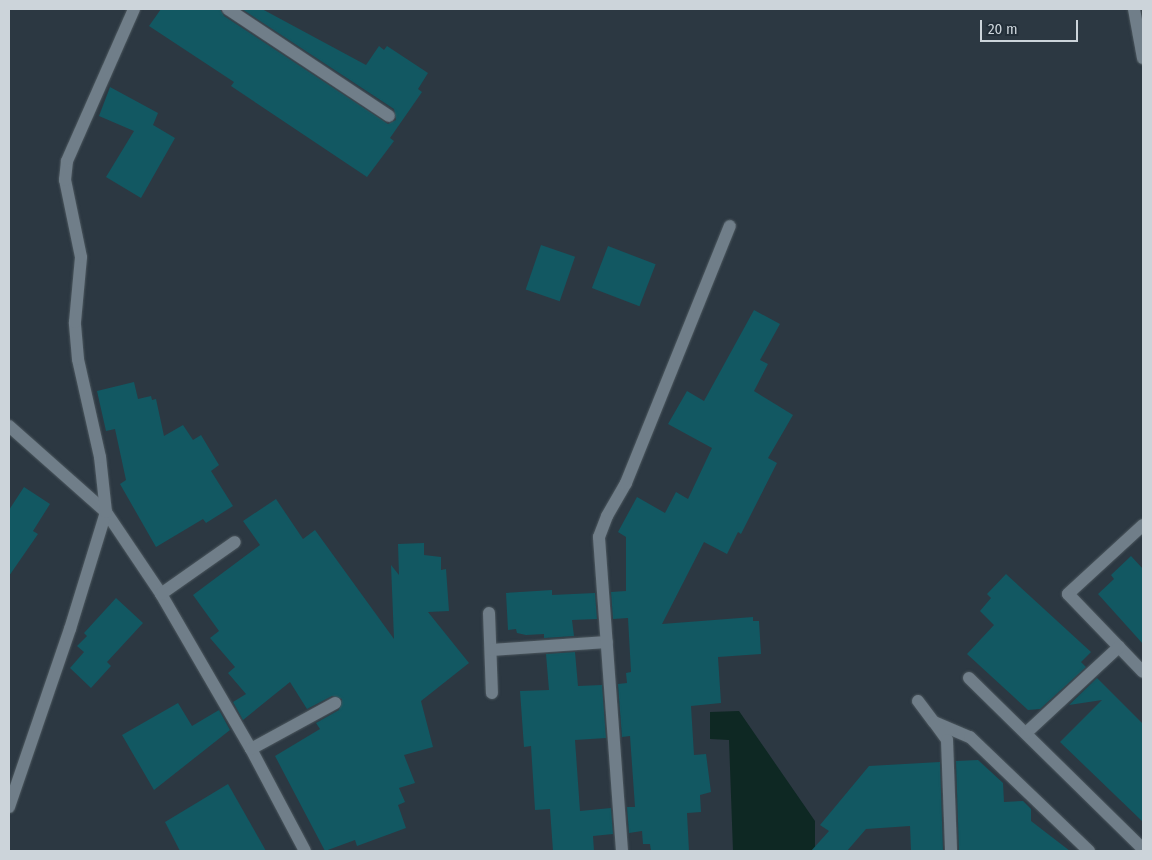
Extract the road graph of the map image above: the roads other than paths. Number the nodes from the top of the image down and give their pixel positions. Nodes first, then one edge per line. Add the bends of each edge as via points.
1 (134, 9) edge
2 (228, 9) edge
3 (1134, 9) edge
4 (1143, 58) edge
5 (389, 116) dead end
6 (730, 226) dead end
7 (9, 426) edge
8 (106, 512) junction
9 (1143, 525) edge
10 (235, 542) dead end
11 (161, 594) junction
12 (489, 613) dead end
13 (606, 642) junction
14 (1119, 647) junction
15 (491, 650) junction
16 (1143, 672) edge
17 (969, 678) dead end
18 (492, 693) dead end
19 (918, 701) dead end
20 (335, 703) dead end
21 (934, 722) junction
22 (1026, 733) junction
23 (251, 749) junction
24 (9, 807) edge
25 (1143, 849) edge
26 (305, 851) edge
27 (622, 851) edge
28 (951, 851) edge
29 (1089, 851) edge

1 - 8 street via 67,161 64,180 81,257 75,322 78,359 100,457
2 - 5 street
3 - 4 street
6 - 13 street via 626,482 599,537
7 - 8 street
8 - 11 street
8 - 24 street
9 - 14 street via 1068,594
10 - 11 street
11 - 23 street
12 - 15 street
13 - 15 street
13 - 27 street
14 - 16 street
14 - 22 street
15 - 18 street
17 - 22 street
19 - 21 street
20 - 23 street
21 - 28 street via 947,740
21 - 29 street via 970,737
22 - 25 street
23 - 26 street

